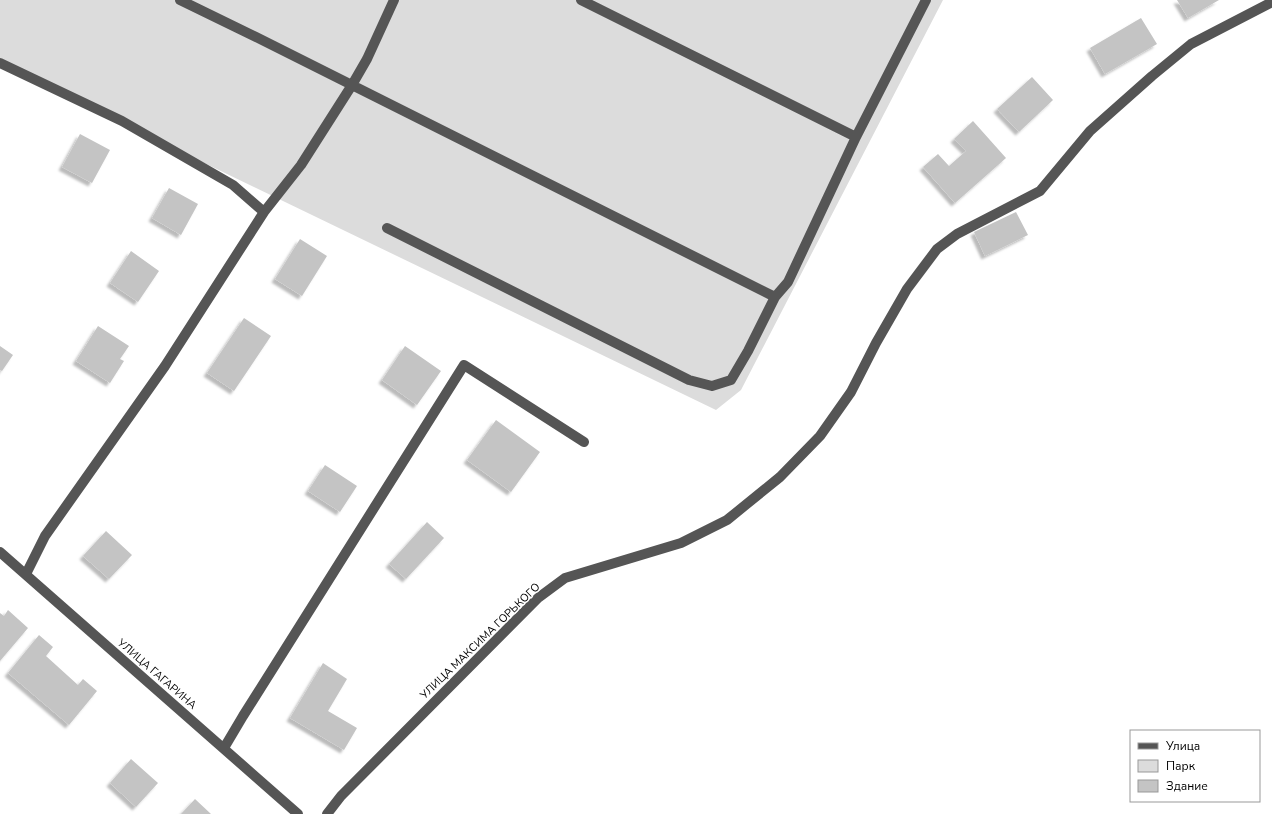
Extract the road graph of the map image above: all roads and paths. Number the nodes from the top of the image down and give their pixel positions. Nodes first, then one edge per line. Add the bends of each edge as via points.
1 (180, 0) edge
2 (394, 0) edge
3 (581, 0) edge
4 (926, 0) edge
5 (1272, 2) edge
6 (0, 63) edge
7 (352, 86) junction
8 (856, 137) junction
9 (264, 212) junction
10 (387, 228) dead end
11 (775, 297) junction
12 (584, 442) dead end
13 (0, 552) edge
14 (26, 574) junction
15 (224, 748) junction
16 (298, 814) edge
17 (327, 814) edge

1 - 7 street
2 - 7 street
3 - 8 street
4 - 8 street
5 - 17 street, УЛИЦА МАКСИМА ГОРЬКОГО via 1191,44 1090,131 1040,191 957,234 937,249 907,289 850,392 820,436 780,477 727,520 681,543 565,578 538,598 341,796
6 - 9 street via 122,121 234,185
7 - 9 street via 301,165
7 - 11 street
8 - 11 street via 788,282
9 - 14 street via 165,366 45,536
10 - 11 street via 689,380 712,386 731,380
12 - 15 street via 464,365
13 - 14 street, УЛИЦА ГАГАРИНА
14 - 15 street, УЛИЦА ГАГАРИНА
15 - 16 street, УЛИЦА ГАГАРИНА

